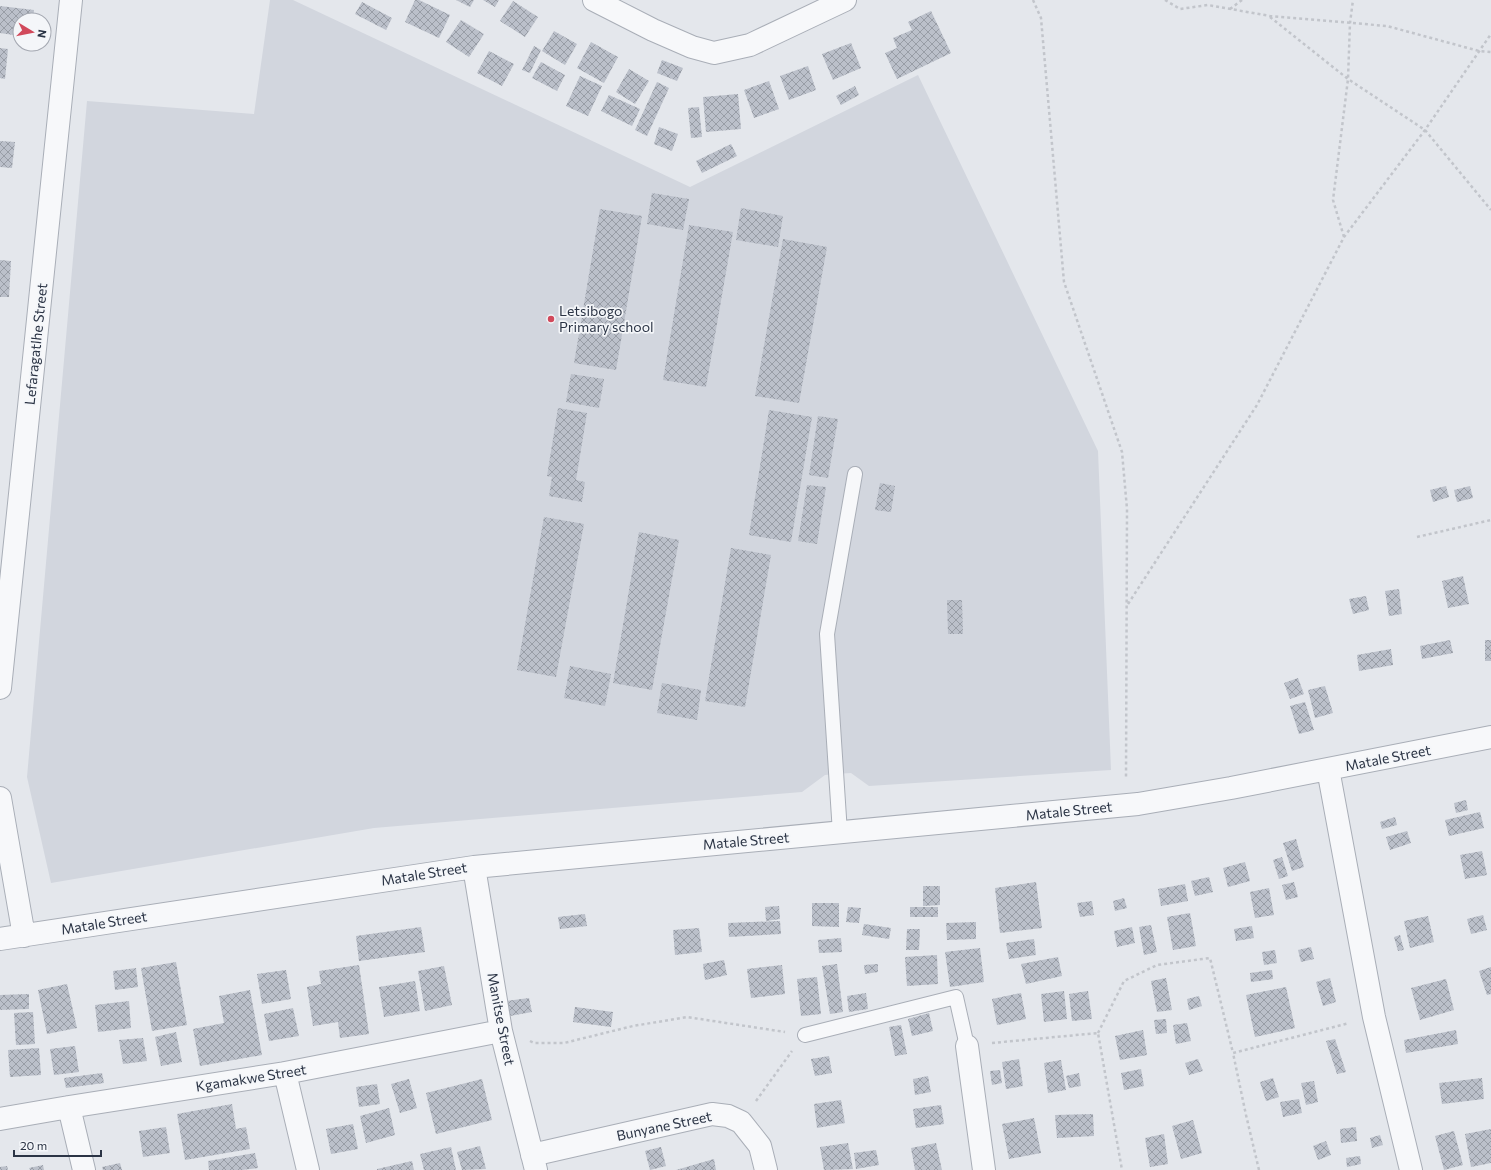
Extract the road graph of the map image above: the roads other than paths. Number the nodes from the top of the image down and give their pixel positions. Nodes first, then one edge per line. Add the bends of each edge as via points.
1 (71, 0) edge
2 (594, 0) edge
3 (845, 0) edge
4 (855, 474) dead end
5 (0, 688) edge
6 (1491, 738) edge
7 (1328, 769) junction
8 (0, 798) edge
9 (840, 833) junction
10 (474, 866) junction
11 (24, 936) junction
12 (0, 939) edge
13 (501, 1031) junction
14 (805, 1035) road end
15 (967, 1046) joint
16 (285, 1073) junction
17 (69, 1107) junction
18 (0, 1119) edge
19 (534, 1162) edge
20 (84, 1170) edge
21 (308, 1170) edge
22 (766, 1170) edge
23 (984, 1170) edge
24 (1411, 1170) edge

1 - 5 street, Lefaragatlhe Street
2 - 3 street via 652,30 692,47 714,53 750,45
4 - 9 lane via 827,634
6 - 7 street, Matale Street
7 - 9 street, Matale Street via 1132,804
7 - 24 street via 1374,1017
8 - 11 street
9 - 10 street, Matale Street
10 - 11 street, Matale Street
10 - 13 street, Manitse Street
11 - 12 street, Matale Street
13 - 16 street, Kgamakwe Street
13 - 19 street, Manitse Street
14 - 15 lane via 956,997
15 - 23 street
16 - 17 street, Kgamakwe Street
16 - 21 street
17 - 18 street, Kgamakwe Street
17 - 20 street
19 - 22 street, Bunyane Street via 712,1114 728,1116 741,1122 760,1146

